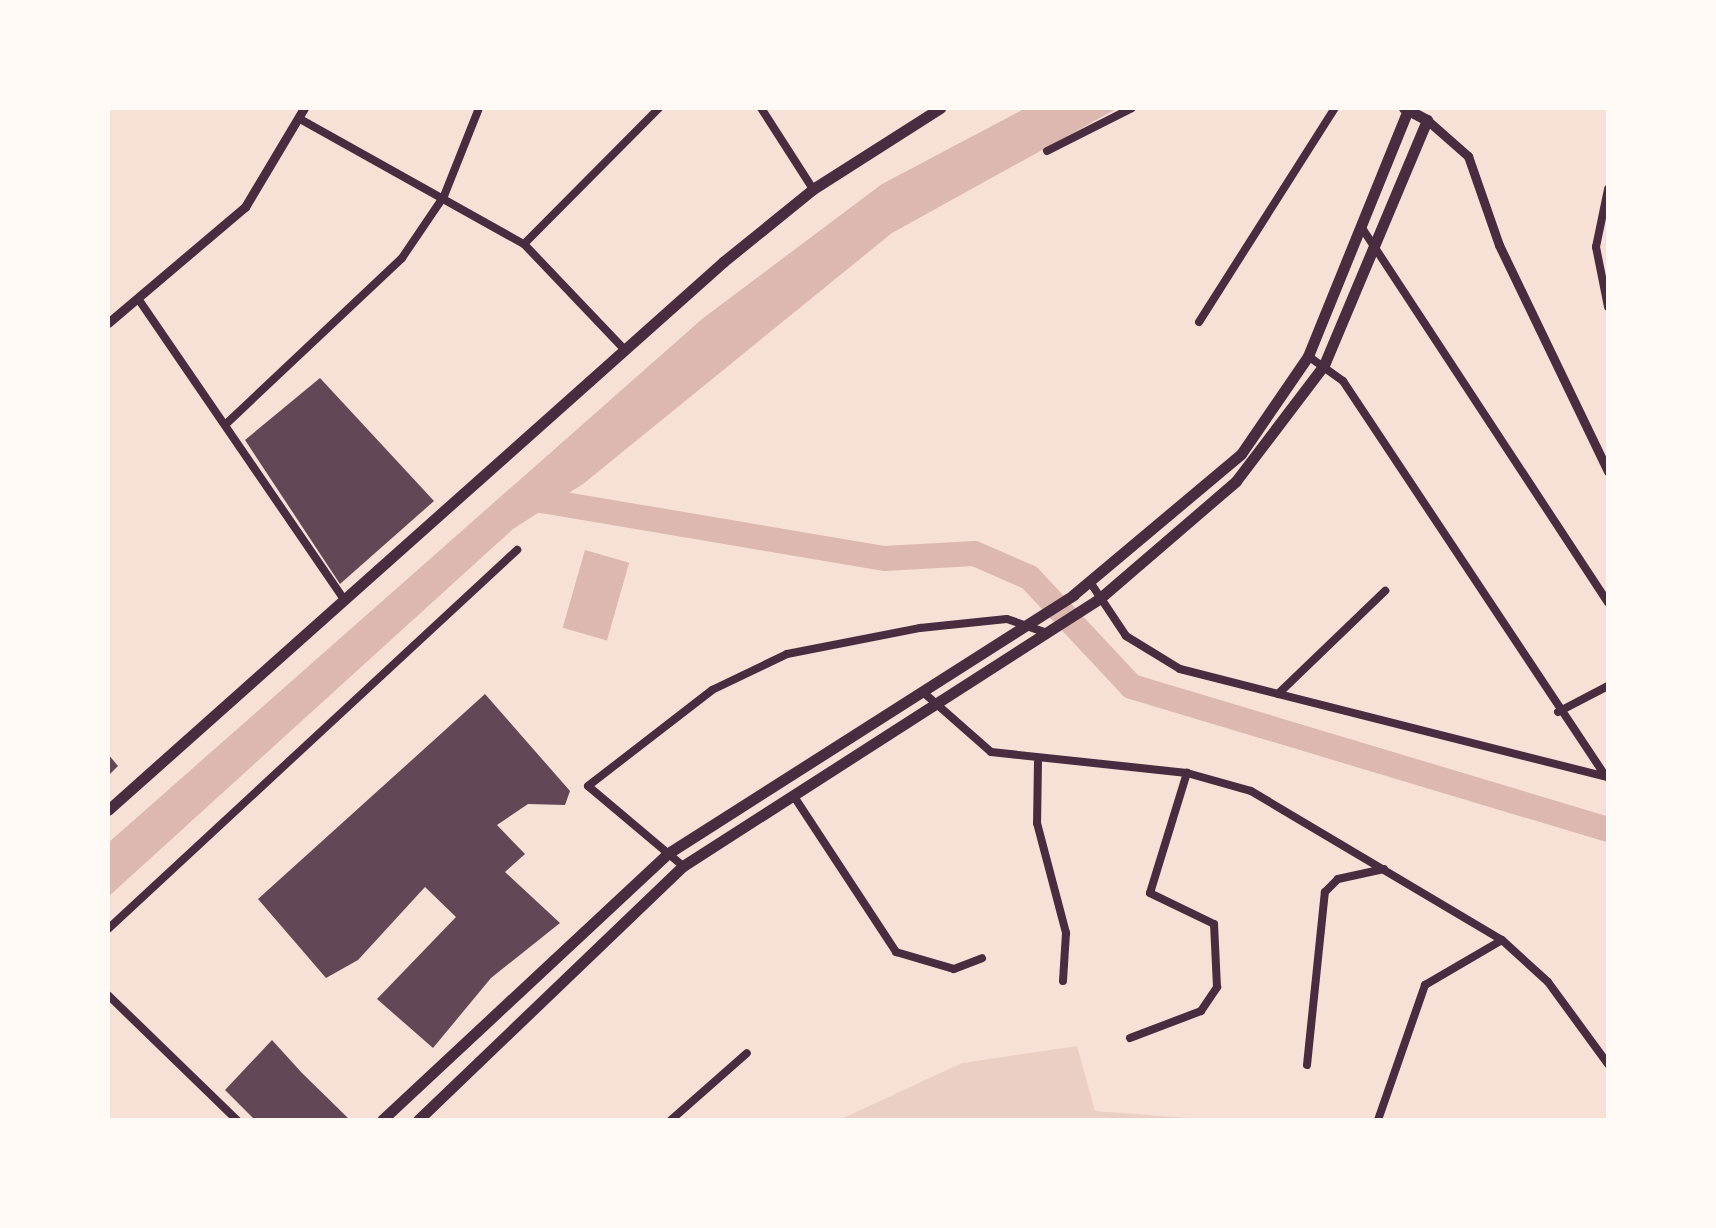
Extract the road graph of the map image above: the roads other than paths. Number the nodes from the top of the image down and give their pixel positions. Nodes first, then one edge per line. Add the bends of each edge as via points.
1 (304, 108) edge
2 (479, 108) edge
3 (658, 108) edge
4 (761, 108) edge
5 (940, 108) edge
6 (1132, 108) edge
7 (1335, 108) edge
8 (1406, 109) edge
9 (300, 119) junction
10 (1427, 120) junction
11 (1047, 151) dead end
12 (812, 189) junction
13 (1608, 190) edge
14 (444, 196) junction
15 (1362, 228) junction
16 (1377, 242) junction
17 (524, 244) junction
18 (139, 300) junction
19 (1608, 307) edge
20 (1200, 322) dead end
21 (108, 323) edge
22 (625, 350) junction
23 (1308, 356) junction
24 (1324, 365) junction
25 (226, 424) junction
26 (1608, 471) edge
27 (518, 550) dead end
28 (1090, 582) junction
29 (1385, 591) dead end
30 (344, 599) junction
31 (1099, 599) junction
32 (1608, 602) edge
33 (1030, 623) junction
34 (1047, 633) junction
35 (1608, 686) edge
36 (924, 693) junction
37 (1278, 694) junction
38 (932, 705) junction
39 (1558, 712) junction
40 (1038, 762) junction
41 (1186, 773) junction
42 (1608, 777) edge
43 (793, 795) junction
44 (108, 810) edge
45 (667, 854) junction
46 (683, 866) junction
47 (1384, 869) junction
48 (108, 929) edge
49 (1502, 940) junction
50 (982, 958) dead end
51 (1063, 981) dead end
52 (108, 995) edge
53 (1130, 1038) dead end
54 (748, 1052) dead end
55 (1608, 1064) edge
56 (1306, 1065) dead end
57 (416, 1085) junction
58 (434, 1103) junction
59 (237, 1120) edge
60 (382, 1120) edge
61 (418, 1120) edge
62 (671, 1120) edge
63 (1378, 1120) edge

1 - 9 street
2 - 14 street
3 - 17 street
4 - 12 street
5 - 12 main road
6 - 11 street
7 - 20 street
8 - 10 main road
8 - 15 main road
9 - 14 street
9 - 18 street via 245,207
10 - 16 main road
10 - 26 street via 1468,156 1499,246
12 - 22 main road
13 - 19 street via 1596,247
14 - 17 street
14 - 25 street via 364,302
15 - 16 street
15 - 23 main road
16 - 24 main road
16 - 32 street
17 - 22 street
18 - 21 street
18 - 25 street
22 - 30 main road
23 - 24 street
23 - 28 main road via 1241,454
24 - 31 main road via 1236,481
24 - 39 street
25 - 30 street
27 - 48 street
28 - 31 street
28 - 33 main road
29 - 37 street
30 - 44 main road
31 - 34 main road
31 - 37 street via 1126,636 1165,662
33 - 34 street
33 - 36 main road
33 - 45 street via 982,619 787,654 712,690 588,786
34 - 38 main road
35 - 39 street
36 - 38 street
36 - 45 main road
37 - 42 street
38 - 40 street via 967,740
38 - 43 main road
39 - 42 street
40 - 41 street
40 - 51 street via 1036,823 1066,934
41 - 47 street via 1251,791
41 - 53 street via 1150,893 1214,924 1217,987 1201,1010
43 - 46 main road
43 - 50 street via 896,952 954,969
45 - 46 street
45 - 57 main road
46 - 58 main road
47 - 49 street
47 - 56 street via 1338,879 1325,892
49 - 55 street via 1548,982
49 - 63 street via 1425,985
52 - 59 street
54 - 62 street
57 - 58 main road
57 - 60 main road
58 - 61 main road

